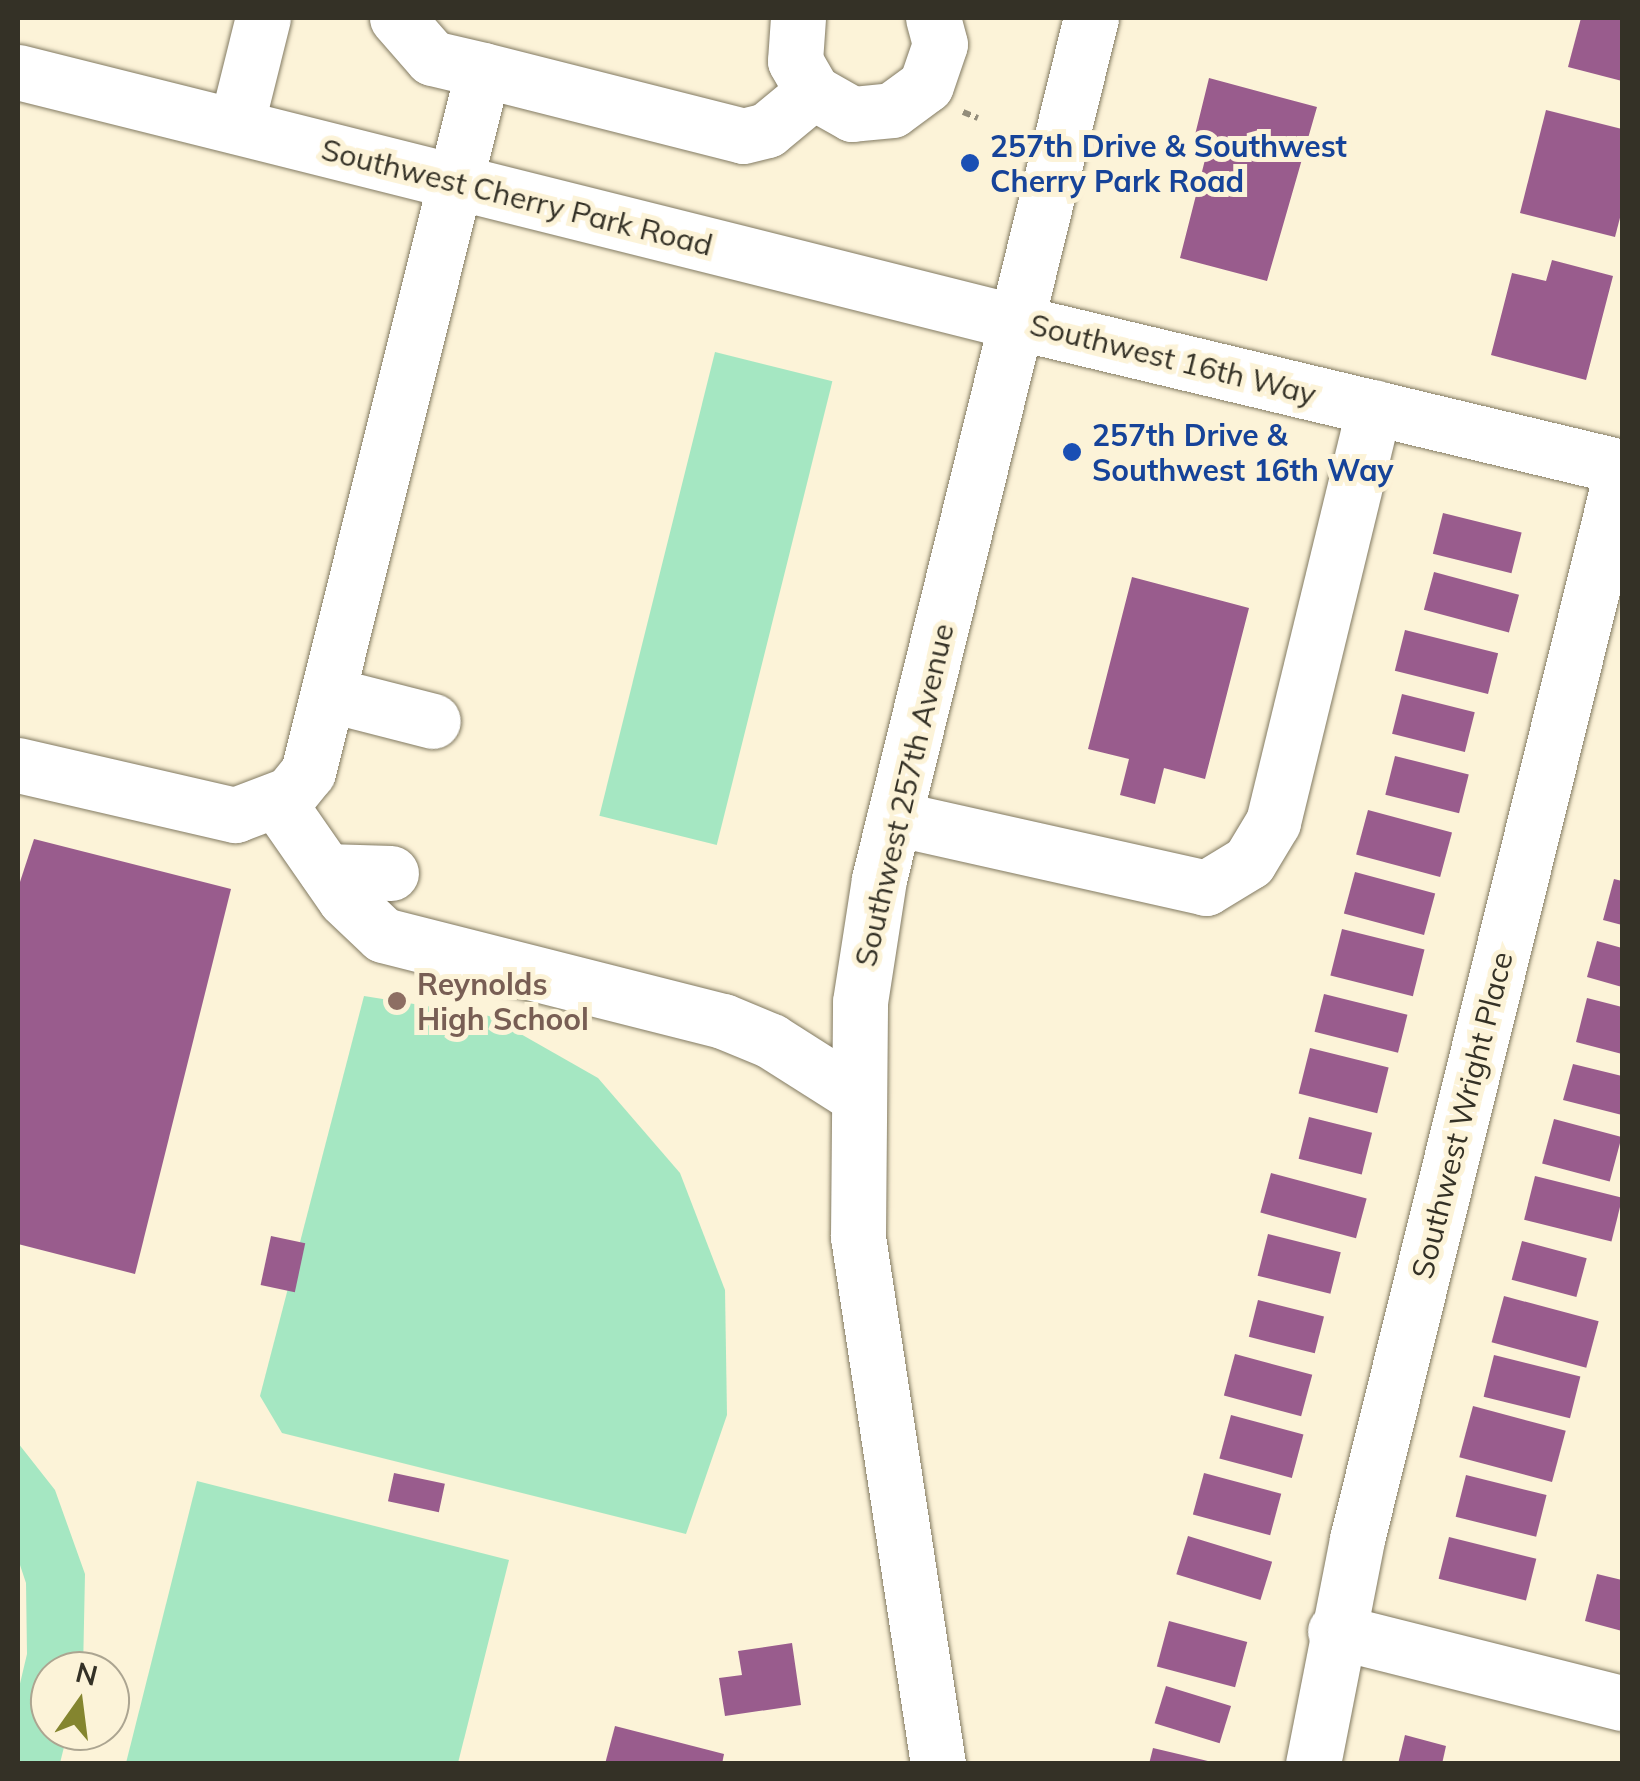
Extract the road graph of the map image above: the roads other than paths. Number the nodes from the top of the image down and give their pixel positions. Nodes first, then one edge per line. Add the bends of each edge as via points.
1 (264, 18) edge
2 (398, 18) edge
3 (798, 18) edge
4 (934, 18) edge
5 (1092, 18) edge
6 (483, 70) junction
7 (18, 72) edge
8 (813, 92) junction
9 (236, 126) junction
10 (458, 182) junction
11 (1016, 322) junction
12 (1374, 407) junction
13 (1622, 468) edge
14 (331, 695) junction
15 (433, 721) dead end
16 (18, 765) edge
17 (277, 802) junction
18 (894, 818) junction
19 (326, 872) junction
20 (391, 873) dead end
21 (856, 1095) junction
22 (1335, 1631) junction
23 (1622, 1703) edge
24 (938, 1764) edge
25 (1313, 1764) edge

1 - 9 main road
2 - 6 main road via 432,58
3 - 8 main road via 795,61
4 - 8 main road via 940,44 926,85 892,110 852,114
5 - 11 main road, Southwest 257th Avenue
6 - 8 main road via 744,136 767,130
6 - 10 main road
7 - 9 main road, Southwest Cherry Park Road
9 - 10 main road, Southwest Cherry Park Road
10 - 11 main road, Southwest Cherry Park Road
10 - 14 main road
11 - 12 main road, Southwest 16th Way
11 - 18 main road, Southwest 257th Avenue
12 - 13 main road, Southwest 16th Way
12 - 18 main road via 1273,822 1249,862 1206,888
13 - 22 main road, Southwest Wright Place
14 - 15 main road
14 - 17 main road via 308,772
16 - 17 main road via 205,813 235,815
17 - 19 main road
18 - 21 main road, Southwest 257th Avenue via 866,948
19 - 20 main road
19 - 21 main road via 360,918 403,944 722,1020 771,1041
21 - 24 main road, Southwest 257th Avenue via 860,1256
22 - 23 main road
22 - 25 main road, Southwest Wright Place

